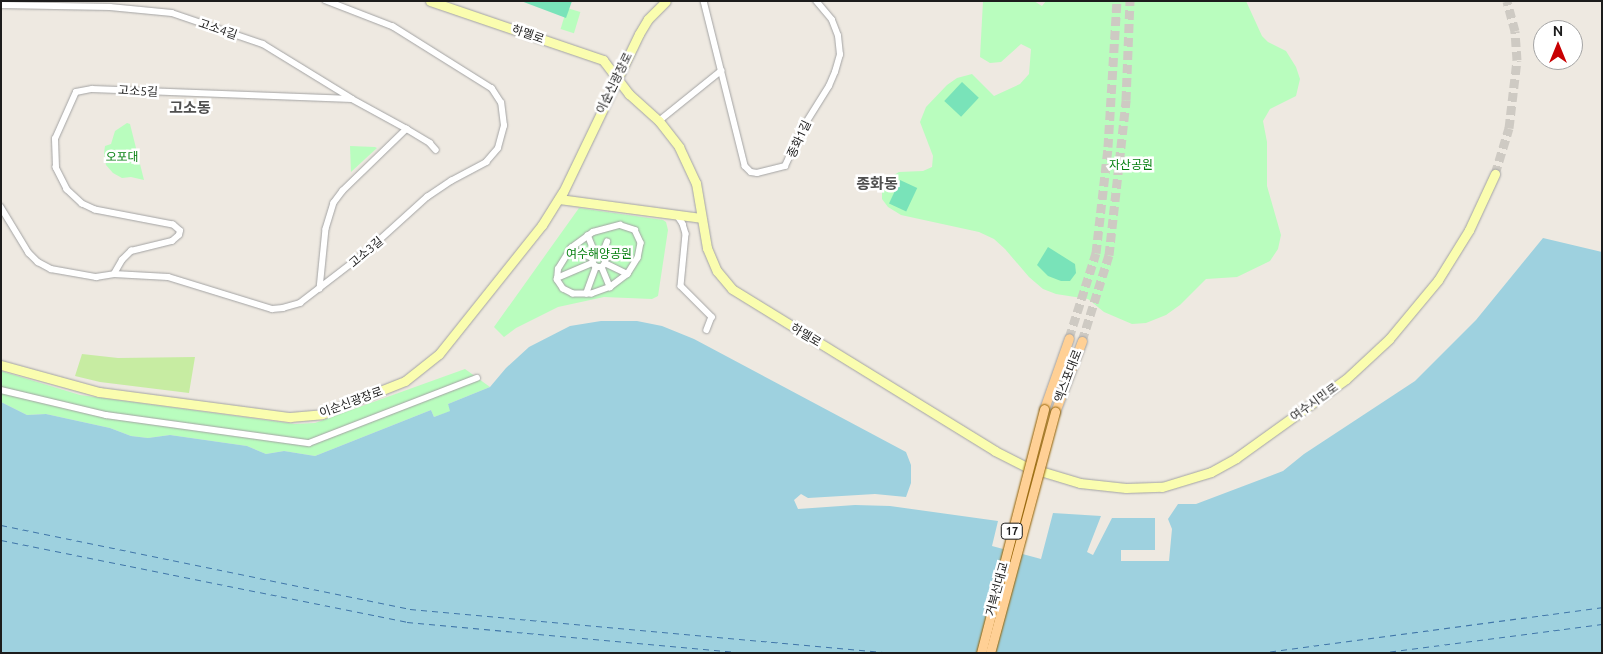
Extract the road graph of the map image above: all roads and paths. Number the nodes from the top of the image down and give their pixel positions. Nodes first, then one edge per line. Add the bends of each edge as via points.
1 (326, 1) edge
2 (430, 1) edge
3 (666, 1) edge
4 (704, 1) edge
5 (816, 1) edge
6 (69, 4) edge
7 (1, 5) edge
8 (721, 71) junction
9 (616, 78) junction
10 (352, 99) junction
11 (659, 122) junction
12 (407, 129) junction
13 (436, 150) dead end
14 (1495, 174) tunnel mouth
15 (559, 199) junction
16 (1, 207) edge
17 (677, 215) junction
18 (701, 218) junction
19 (588, 235) junction
20 (607, 242) dead end
21 (570, 249) junction
22 (614, 256) dead end
23 (599, 261) junction
24 (114, 274) junction
25 (628, 274) junction
26 (557, 278) junction
27 (610, 287) junction
28 (320, 289) junction
29 (586, 294) junction
30 (708, 330) dead end
31 (1069, 338) tunnel mouth
32 (1082, 341) tunnel mouth
33 (1, 365) edge
34 (477, 378) dead end
35 (1, 390) edge
36 (1044, 409) joint
37 (1055, 412) joint
38 (1043, 472) joint
39 (981, 653) edge
40 (990, 653) edge

1 - 28 street, 고소3길 via 393,27 492,89 501,103 504,121 498,148 486,162 427,197
2 - 9 street, 하멜로 via 599,58
3 - 9 street, 이순신광장로 via 642,29
4 - 8 street, 종화1길
5 - 8 street, 종화1길 via 836,29 840,44 838,62 829,86 783,168 757,173 747,169
6 - 7 street, 고소4길
6 - 10 street, 고소4길 via 181,16 263,44
8 - 11 street
9 - 11 street, 하멜로
9 - 15 street, 이순신광장로
10 - 12 street, 고소5길
10 - 24 street, 고소5길 via 92,89 76,92 55,139 56,168 67,190 82,204 95,210 173,225 180,231 172,241 131,251
11 - 18 street, 하멜로 via 677,143 692,172
12 - 13 street, 고소5길
12 - 28 street via 334,203 326,229
14 - 38 street, 여수시민로 via 1470,230 1438,280 1399,329 1346,379 1236,458 1194,479 1153,487 1098,486
15 - 17 street
15 - 33 street, 이순신광장로 via 542,225 435,358 405,381 322,414 287,417 99,392
16 - 24 street, 고소3길 via 29,254 41,264 90,276
17 - 18 street
17 - 30 street via 686,234 681,286 712,318
18 - 38 street, 하멜로 via 712,262 737,293 995,451
19 - 21 street
19 - 23 street
19 - 25 street via 617,225 627,225 635,230 641,250
20 - 23 street
21 - 23 street
21 - 26 street via 559,266
22 - 23 street
23 - 25 street
23 - 26 street
23 - 27 street
23 - 29 street
24 - 28 street, 고소3길 via 185,280 272,309 294,306
25 - 27 street
26 - 29 street via 566,291
27 - 29 street
31 - 36 main road, 엑스포대로 / 17
32 - 37 main road, 엑스포대로 / 17
34 - 35 street via 309,443 100,414
36 - 39 main road, 거북선대교 / 17, bridge
37 - 40 main road, 거북선대교 / 17, bridge

